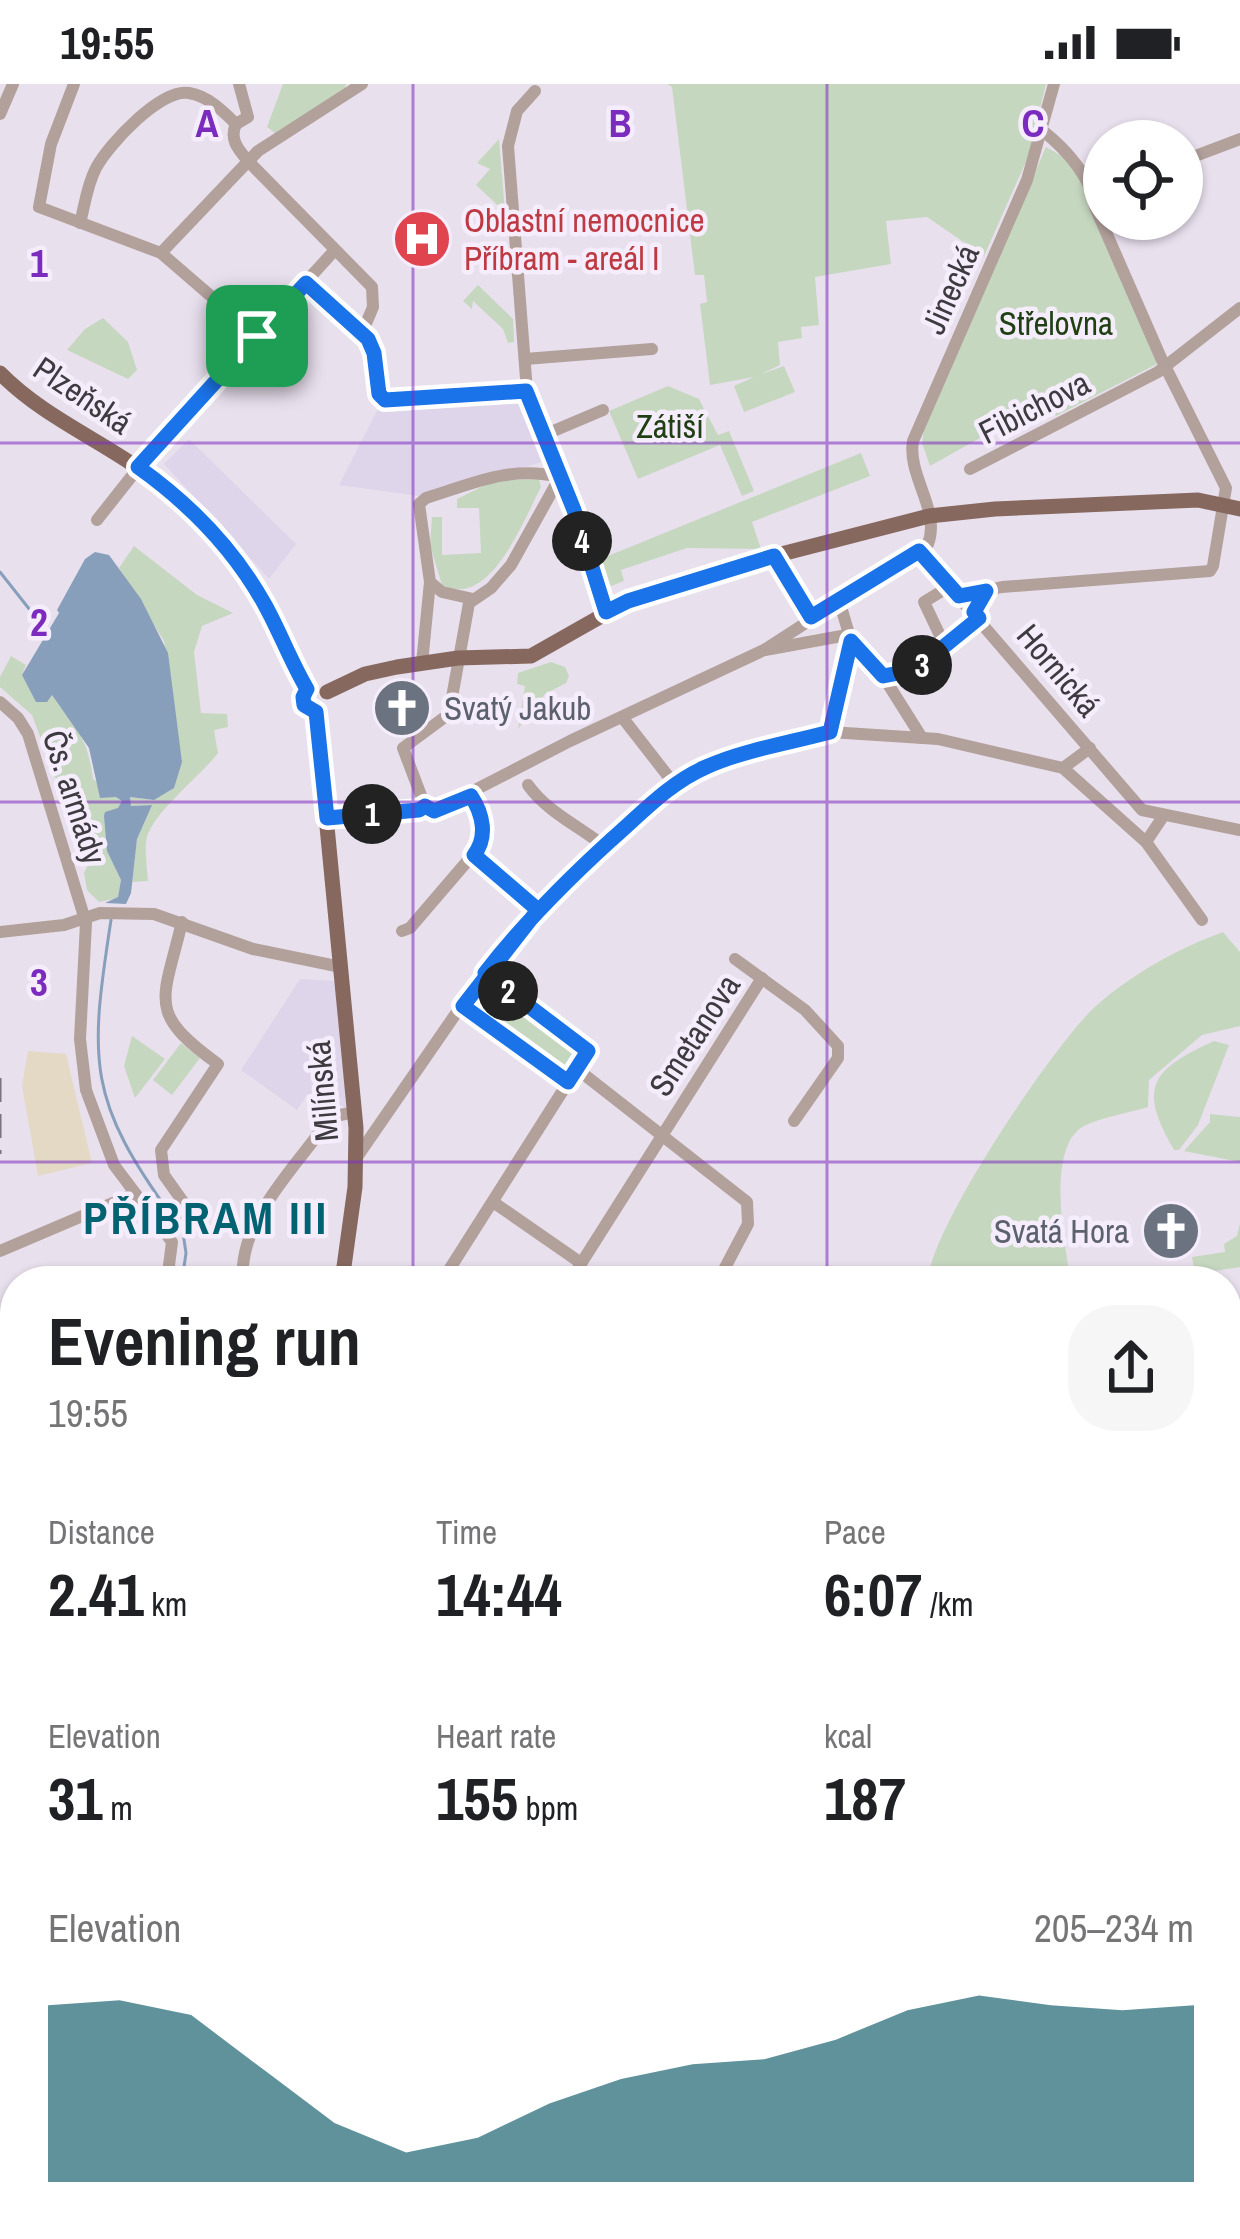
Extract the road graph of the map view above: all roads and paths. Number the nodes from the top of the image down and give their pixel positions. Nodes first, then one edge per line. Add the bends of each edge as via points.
1 (13, 84) edge
2 (74, 84) edge
3 (239, 84) edge
4 (362, 84) edge
5 (1054, 84) edge
6 (535, 91) dead end
7 (0, 114) edge
8 (242, 120) junction
9 (1043, 131) junction
10 (1240, 139) edge
11 (1203, 153) edge
12 (248, 161) junction
13 (1083, 172) edge
14 (80, 223) junction
15 (1110, 240) edge
16 (161, 253) junction
17 (338, 254) junction
18 (306, 283) junction
19 (1240, 308) edge
20 (362, 333) junction
21 (257, 336) junction
22 (652, 349) dead end
23 (525, 359) junction
24 (1166, 367) junction
25 (0, 373) edge
26 (526, 391) junction
27 (603, 410) dead end
28 (544, 435) junction
29 (138, 467) junction
30 (970, 469) dead end
31 (560, 477) junction
32 (1232, 506) edge
33 (929, 516) junction
34 (97, 520) dead end
35 (919, 551) junction
36 (774, 556) junction
37 (430, 582) junction
38 (955, 591) junction
39 (986, 591) junction
40 (473, 599) junction
41 (839, 600) junction
42 (617, 606) junction
43 (976, 615) junction
44 (811, 617) junction
45 (849, 638) junction
46 (945, 646) junction
47 (764, 650) junction
48 (459, 654) junction
49 (422, 662) junction
50 (883, 676) junction
51 (307, 689) junction
52 (327, 692) junction
53 (0, 702) edge
54 (316, 712) junction
55 (624, 720) junction
56 (830, 732) junction
57 (922, 738) junction
58 (1090, 748) junction
59 (1064, 768) junction
60 (523, 777) junction
61 (675, 785) junction
62 (472, 797) junction
63 (425, 806) junction
64 (1164, 815) junction
65 (327, 818) junction
66 (1240, 830) edge
67 (1146, 842) junction
68 (604, 846) junction
69 (478, 850) junction
70 (538, 910) junction
71 (85, 918) junction
72 (1202, 920) dead end
73 (182, 922) junction
74 (402, 931) dead end
75 (0, 932) edge
76 (735, 959) dead end
77 (341, 967) junction
78 (485, 973) junction
79 (762, 978) junction
80 (463, 1006) junction
81 (577, 1069) junction
82 (568, 1082) junction
83 (355, 1112) junction
84 (794, 1120) dead end
85 (661, 1136) junction
86 (357, 1157) junction
87 (134, 1194) junction
88 (493, 1202) junction
89 (167, 1234) junction
90 (0, 1251) edge
91 (581, 1263) junction
92 (170, 1266) edge
93 (244, 1266) edge
94 (344, 1266) edge
95 (452, 1266) edge
96 (579, 1266) edge
97 (726, 1266) edge

1 - 7 street
2 - 14 street via 38,203
3 - 8 street
4 - 12 street
5 - 9 street, Jinecká
6 - 23 street via 517,111 508,146
8 - 12 street via 233,137
8 - 14 street via 194,93 165,96 104,156
9 - 13 street
9 - 33 street, Jinecká via 918,428 911,453
10 - 11 street
12 - 16 street
12 - 17 street
14 - 16 street
15 - 24 street
16 - 21 street
17 - 18 street
17 - 20 street via 372,287
18 - 20 street
18 - 21 street
19 - 24 street, Fibichova
20 - 26 street via 372,345 382,398
21 - 29 street
22 - 23 street
23 - 26 street
24 - 30 street, Fibichova
24 - 32 street
25 - 29 main road, Plzeňská
26 - 28 street
27 - 28 street
28 - 31 street
29 - 34 street
29 - 51 main road, Plzeňská via 227,548
31 - 37 street via 498,474 422,501
31 - 40 street via 511,566
31 - 42 street
32 - 33 main road via 1198,500
32 - 39 street via 1210,571
33 - 35 street via 931,541
33 - 36 main road
35 - 38 street, Hornická
35 - 41 street
36 - 42 main road
36 - 44 street
37 - 40 street
37 - 49 street
38 - 39 street
38 - 43 street, Hornická
38 - 46 street via 924,602
39 - 43 street
40 - 48 street
41 - 44 street
41 - 45 street
42 - 48 main road via 531,656
43 - 46 street
43 - 58 street, Hornická
44 - 47 street
45 - 47 street
45 - 50 street
45 - 56 street
46 - 50 street via 915,670
47 - 55 street
48 - 49 main road
48 - 63 street via 451,711 406,742 403,756
49 - 52 main road
50 - 57 street
51 - 52 main road
51 - 54 main road via 303,701
52 - 54 main road via 327,705
53 - 71 street, Čs. armády via 28,734
54 - 65 main road, Milínská
55 - 60 street
55 - 61 street
56 - 57 street
56 - 61 street via 719,762
57 - 59 street
58 - 59 street
58 - 64 street, Hornická via 1142,810
59 - 67 street
60 - 62 street
60 - 68 street via 547,808
61 - 68 street
62 - 63 street via 436,811
62 - 69 street via 481,815
63 - 65 street
64 - 66 street
64 - 67 street
65 - 77 main road, Milínská
67 - 72 street
68 - 70 street
69 - 70 street
69 - 74 street
70 - 78 street
71 - 73 street via 154,914
71 - 75 street
71 - 87 street, Čs. armády via 86,1090 102,1140
73 - 77 street via 253,950
73 - 89 street via 166,994 169,1021 218,1064 161,1150 164,1174 191,1213
76 - 79 street
77 - 83 main road, Milínská
78 - 80 street
78 - 81 street via 588,1051
79 - 84 street, Smetanova via 805,1010 840,1053
79 - 85 street, Smetanova
80 - 82 street
80 - 86 street
81 - 82 street
81 - 85 street
82 - 88 street
83 - 86 main road, Milínská
83 - 93 street via 324,1126 254,1224
85 - 91 street, Smetanova
85 - 97 street via 747,1202 748,1224
86 - 94 main road, Milínská
87 - 89 street, Čs. armády
87 - 90 street
88 - 91 street
88 - 95 street
89 - 92 street
91 - 96 street, Smetanova

